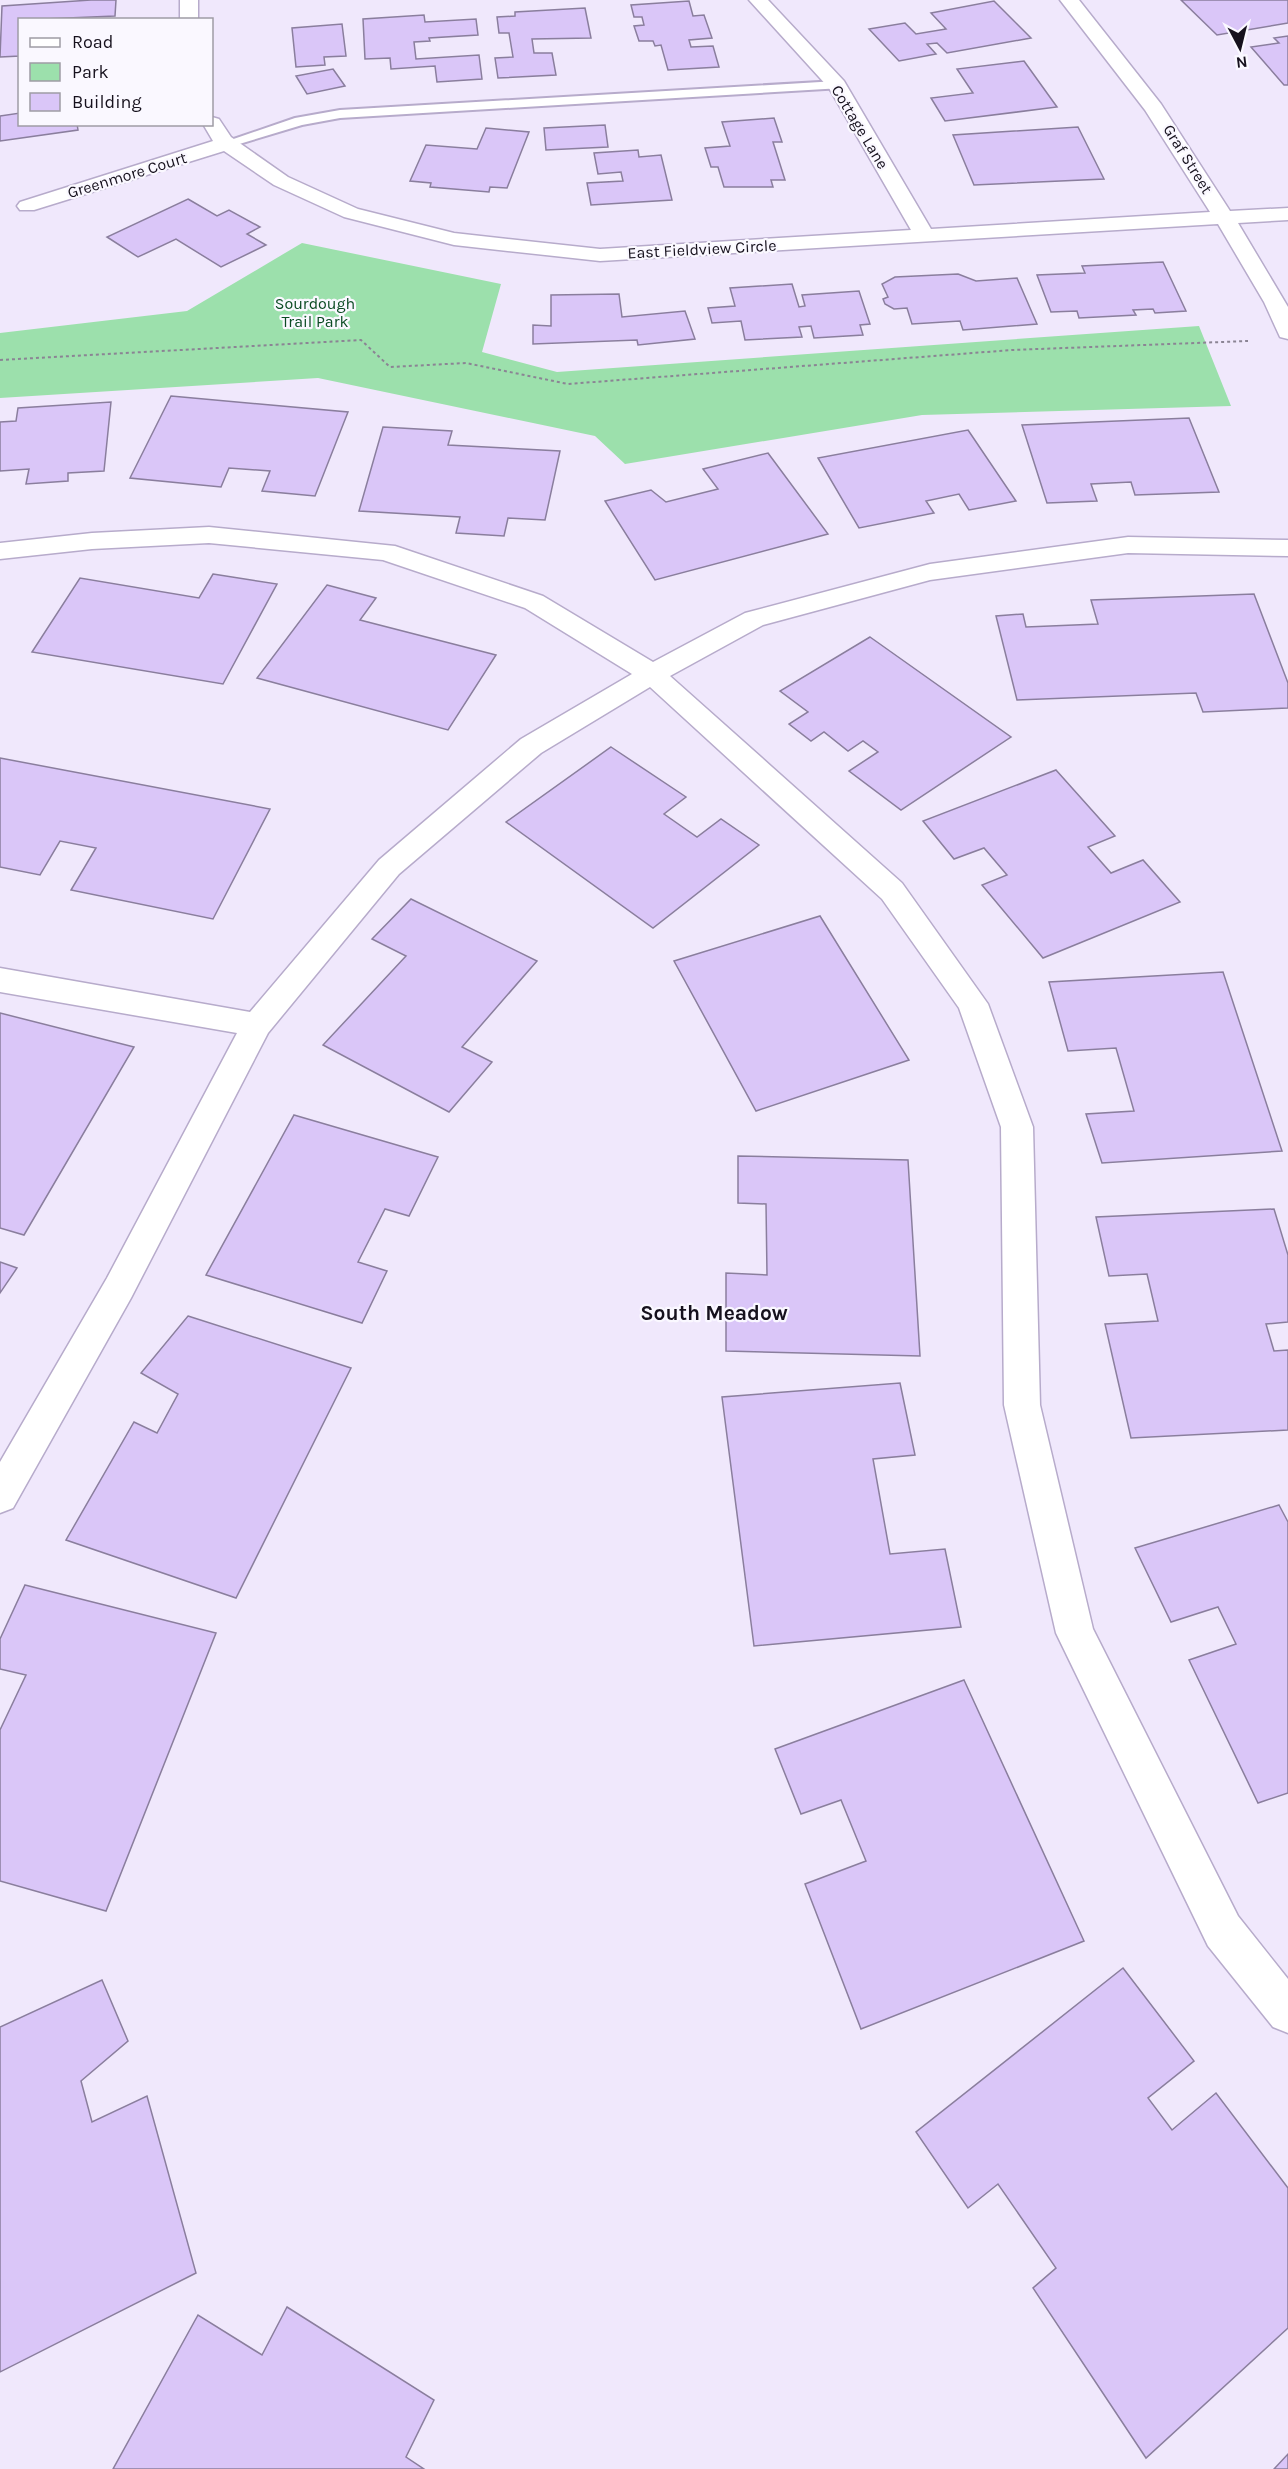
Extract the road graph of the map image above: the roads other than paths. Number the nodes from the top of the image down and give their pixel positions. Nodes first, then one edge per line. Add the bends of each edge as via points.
1 (189, 0) edge
2 (758, 0) edge
3 (1069, 0) edge
4 (189, 18) edge
5 (837, 85) junction
6 (213, 124) edge
7 (226, 144) junction
8 (27, 206) dead end
9 (1288, 214) edge
10 (1224, 218) junction
11 (925, 236) junction
12 (1288, 332) edge
13 (1288, 548) edge
14 (0, 551) edge
15 (652, 674) junction
16 (0, 980) edge
17 (257, 1025) junction
18 (0, 1496) edge
19 (1288, 2012) edge

1 - 4 street
2 - 5 street, Cottage Lane
3 - 10 street, Graf Street via 1104,38 1169,127
5 - 7 lane via 340,114 300,121
5 - 11 street, Cottage Lane
6 - 7 street, East Fieldview Circle
7 - 8 street, Greenmore Court
7 - 11 street, East Fieldview Circle via 281,181 351,213 454,239 600,255
9 - 10 street, East Fieldview Circle
10 - 11 street, East Fieldview Circle
10 - 12 street, Graf Street via 1275,302
13 - 15 street via 1128,545 930,572 754,619
14 - 15 street via 209,534 386,552 534,602
15 - 17 street via 531,746 389,867
15 - 19 street via 891,891 973,1004 1017,1127 1022,1405 1075,1633 1223,1931
16 - 17 street
17 - 18 street via 119,1288

